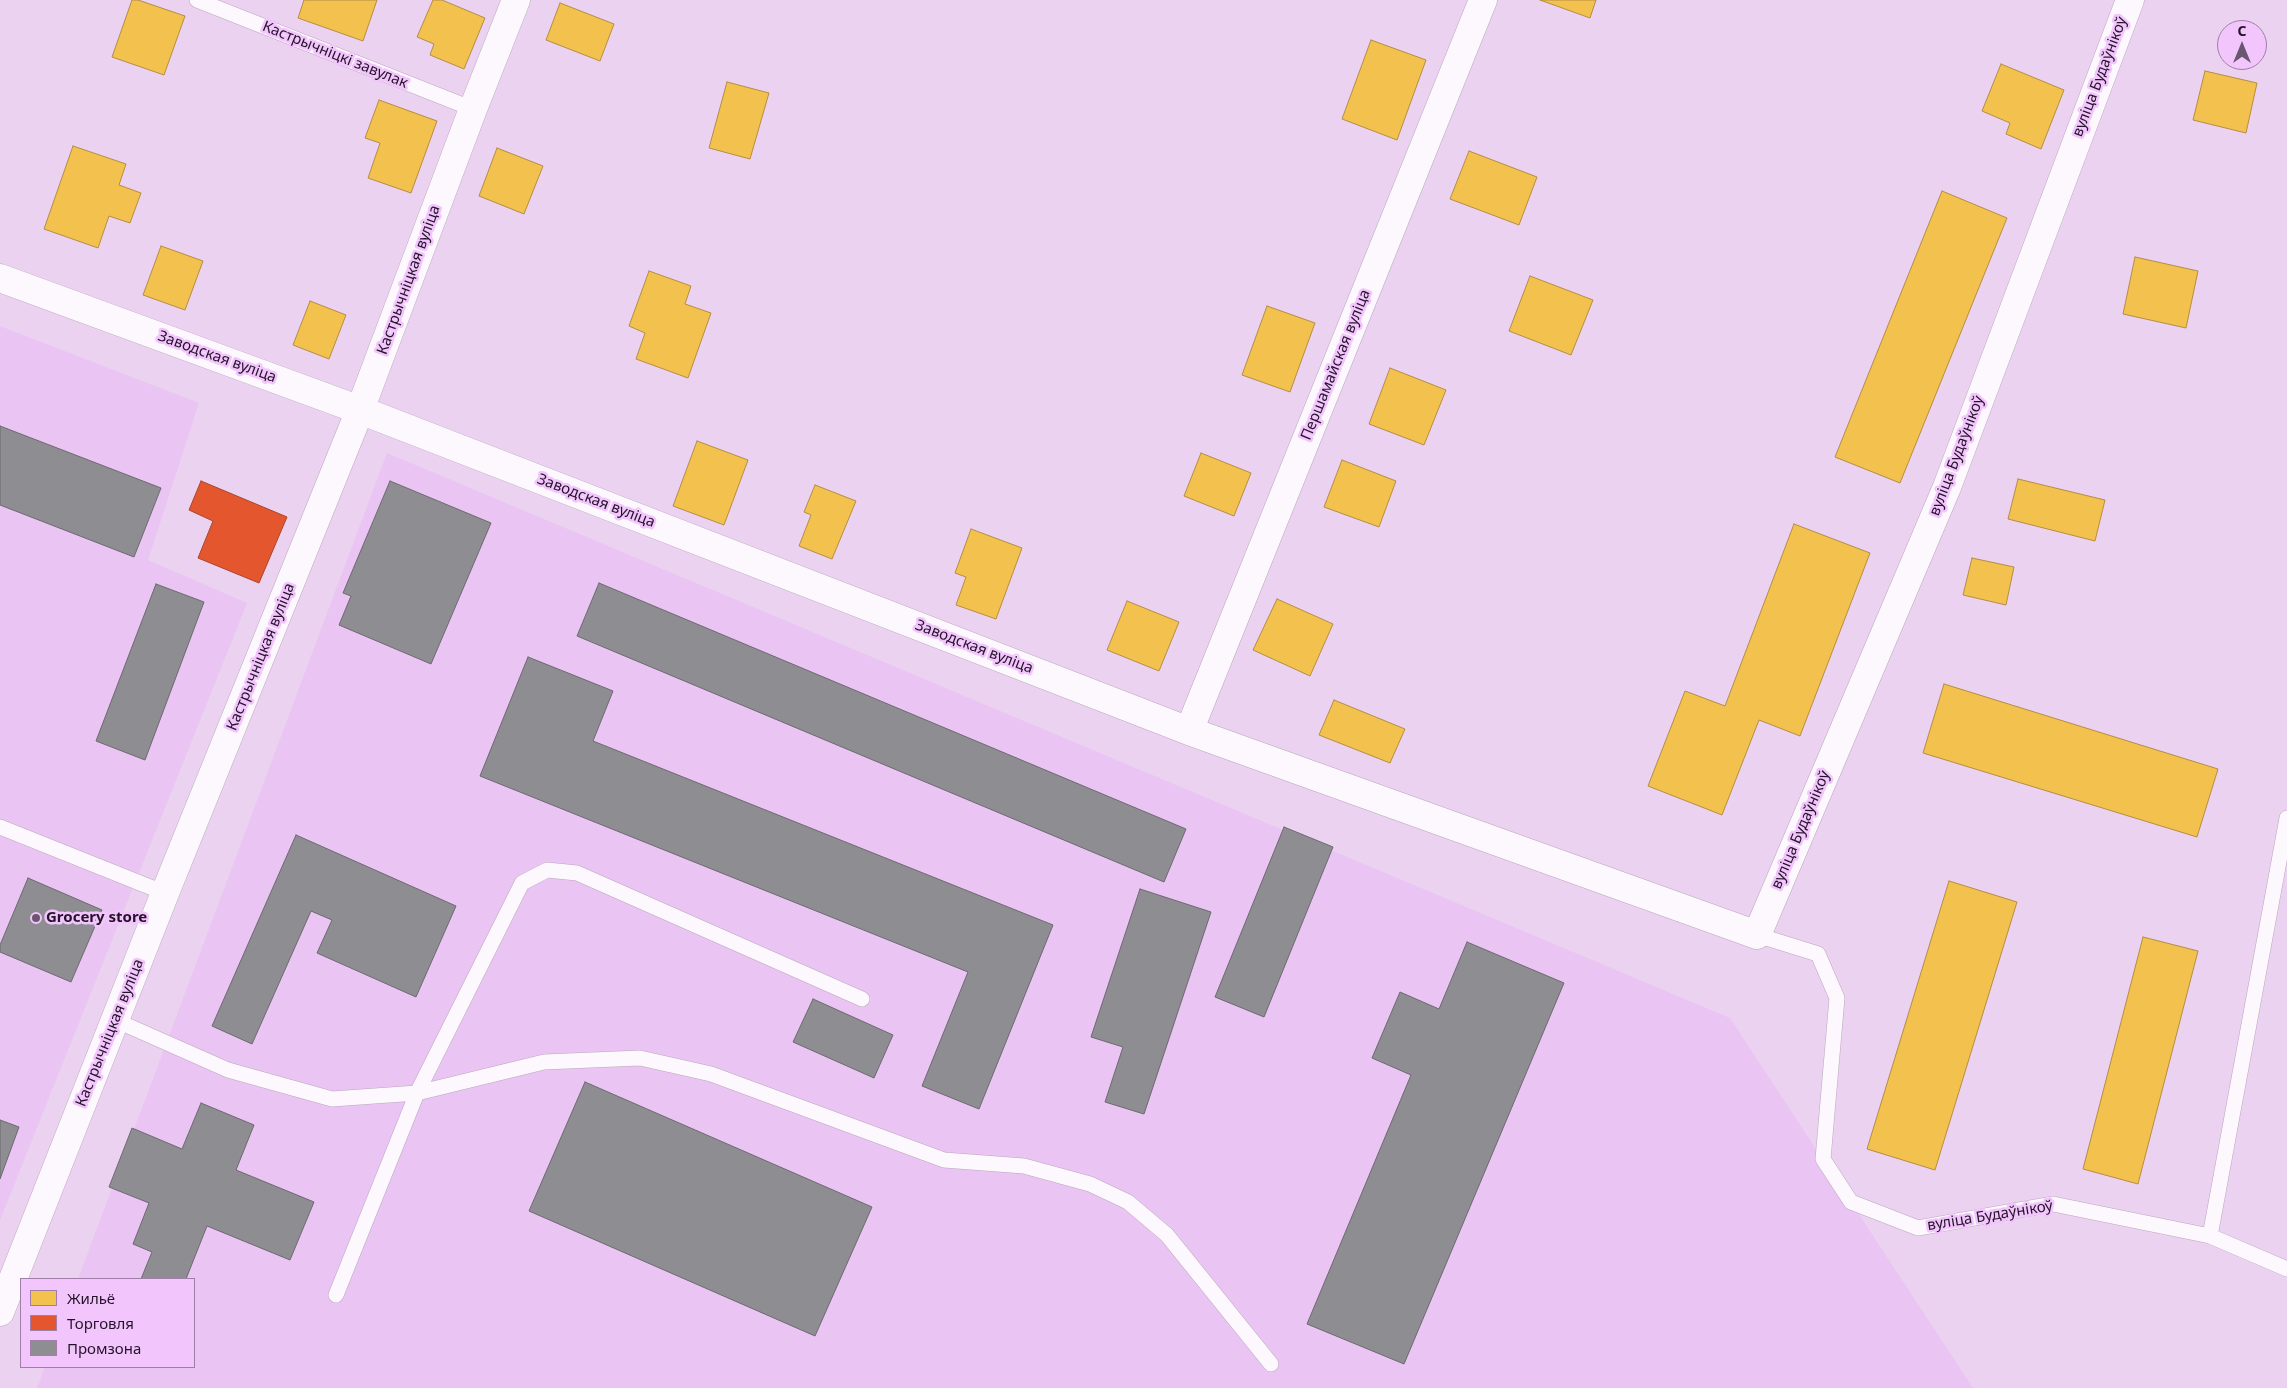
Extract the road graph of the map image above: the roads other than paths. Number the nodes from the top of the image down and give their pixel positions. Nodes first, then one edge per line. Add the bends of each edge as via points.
1 (197, 0) edge
2 (516, 0) edge
3 (1483, 0) edge
4 (2130, 0) edge
5 (473, 109) junction
6 (0, 278) edge
7 (360, 410) junction
8 (1189, 730) junction
9 (2287, 818) edge
10 (0, 827) edge
11 (165, 893) junction
12 (1757, 936) junction
13 (862, 999) dead end
14 (115, 1020) junction
15 (417, 1093) junction
16 (2210, 1236) junction
17 (2287, 1268) edge
18 (336, 1295) dead end
19 (0, 1312) edge
20 (1271, 1364) dead end

1 - 5 lane, Кастрычніцкі завулак
2 - 5 street, Кастрычніцкая вуліца
3 - 8 street, Першамайская вуліца
4 - 12 street, вуліца Будаўнікоў via 1947,487
5 - 7 street, Кастрычніцкая вуліца
6 - 7 street, Заводская вуліца
7 - 8 street, Заводская вуліца
7 - 11 street, Кастрычніцкая вуліца
8 - 12 street, Заводская вуліца
9 - 16 lane
10 - 11 lane
11 - 14 street, Кастрычніцкая вуліца
12 - 16 lane, вуліца Будаўнікоў via 1818,954 1837,998 1823,1159 1851,1202 1918,1228 2053,1204
13 - 15 lane via 577,874 547,870 522,883
14 - 15 lane via 228,1070 332,1099
14 - 19 street, Кастрычніцкая вуліца
15 - 18 lane
15 - 20 lane via 544,1062 640,1058 711,1074 944,1160 1024,1166 1090,1184 1128,1202 1167,1235
16 - 17 lane, вуліца Будаўнікоў

